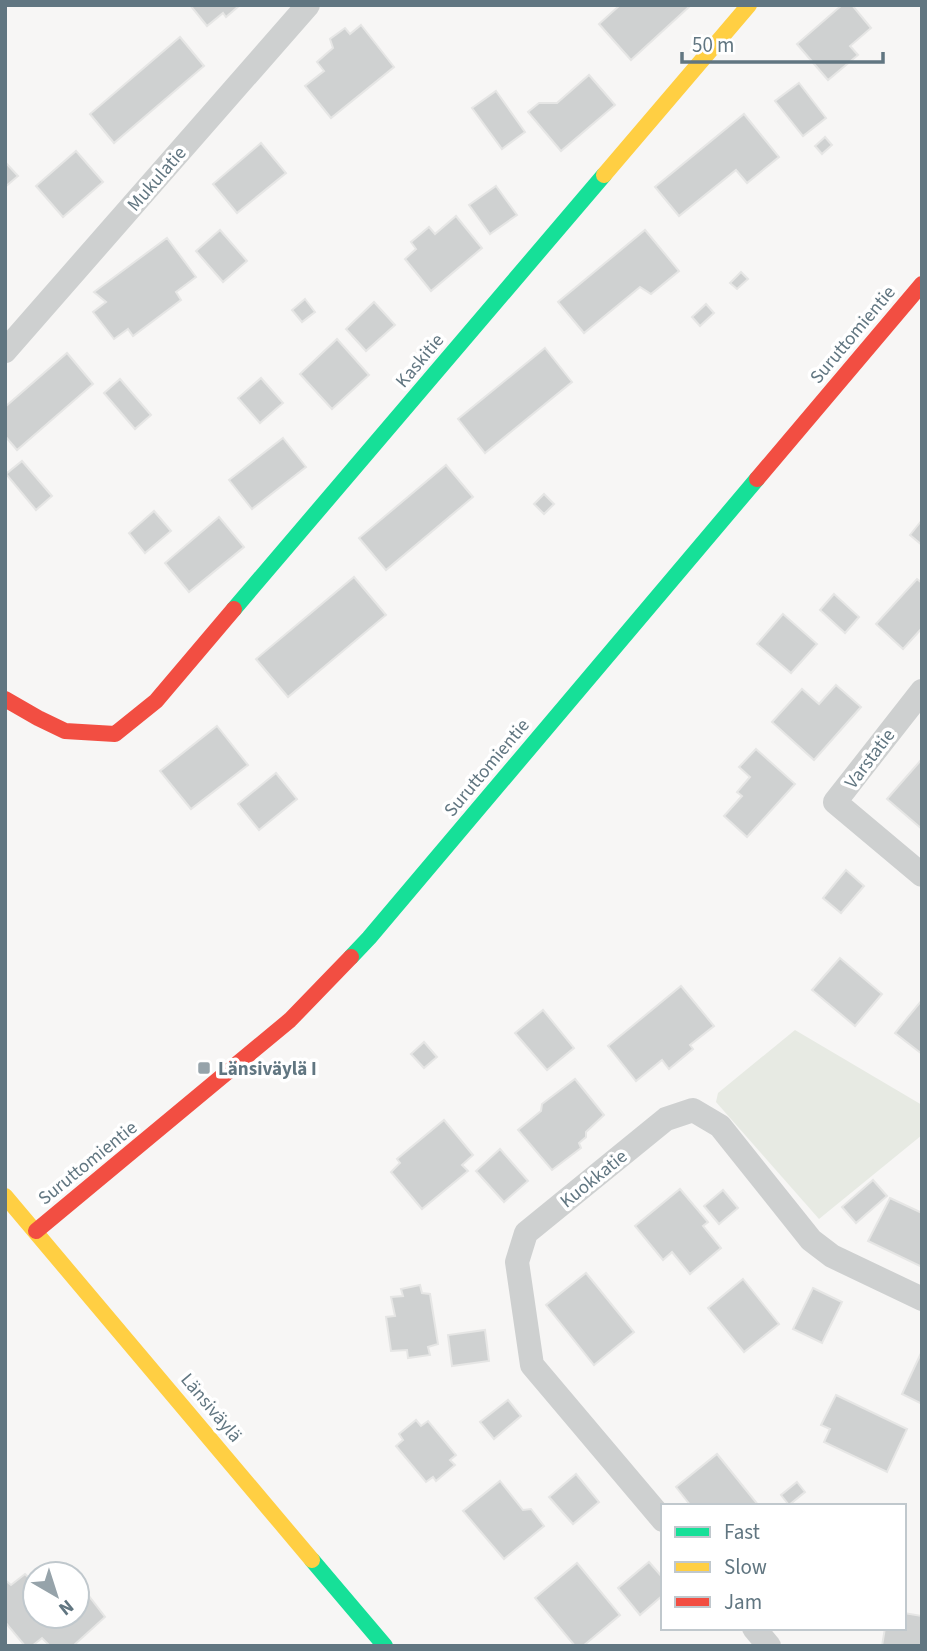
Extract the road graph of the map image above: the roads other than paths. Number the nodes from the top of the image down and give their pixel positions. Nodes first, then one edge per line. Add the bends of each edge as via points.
1 (307, 5) edge
2 (749, 5) edge
3 (922, 284) edge
4 (5, 351) edge
5 (922, 691) edge
6 (5, 699) edge
7 (922, 875) edge
8 (5, 1196) edge
9 (36, 1231) junction
10 (922, 1299) edge
11 (661, 1518) edge
12 (756, 1630) edge
13 (385, 1646) edge
14 (769, 1646) edge

1 - 4 street, Mukulatie
2 - 6 street, Kaskitie via 156,701 115,734 65,731
3 - 9 street, Suruttomientie via 369,938 290,1020
5 - 7 street, Varstatie via 835,802
8 - 9 street, Länsiväylä
9 - 13 street, Länsiväylä
10 - 11 street, Kuokkatie via 832,1256 811,1240 719,1126 693,1110 666,1119 526,1233 517,1262 532,1365
12 - 14 street

